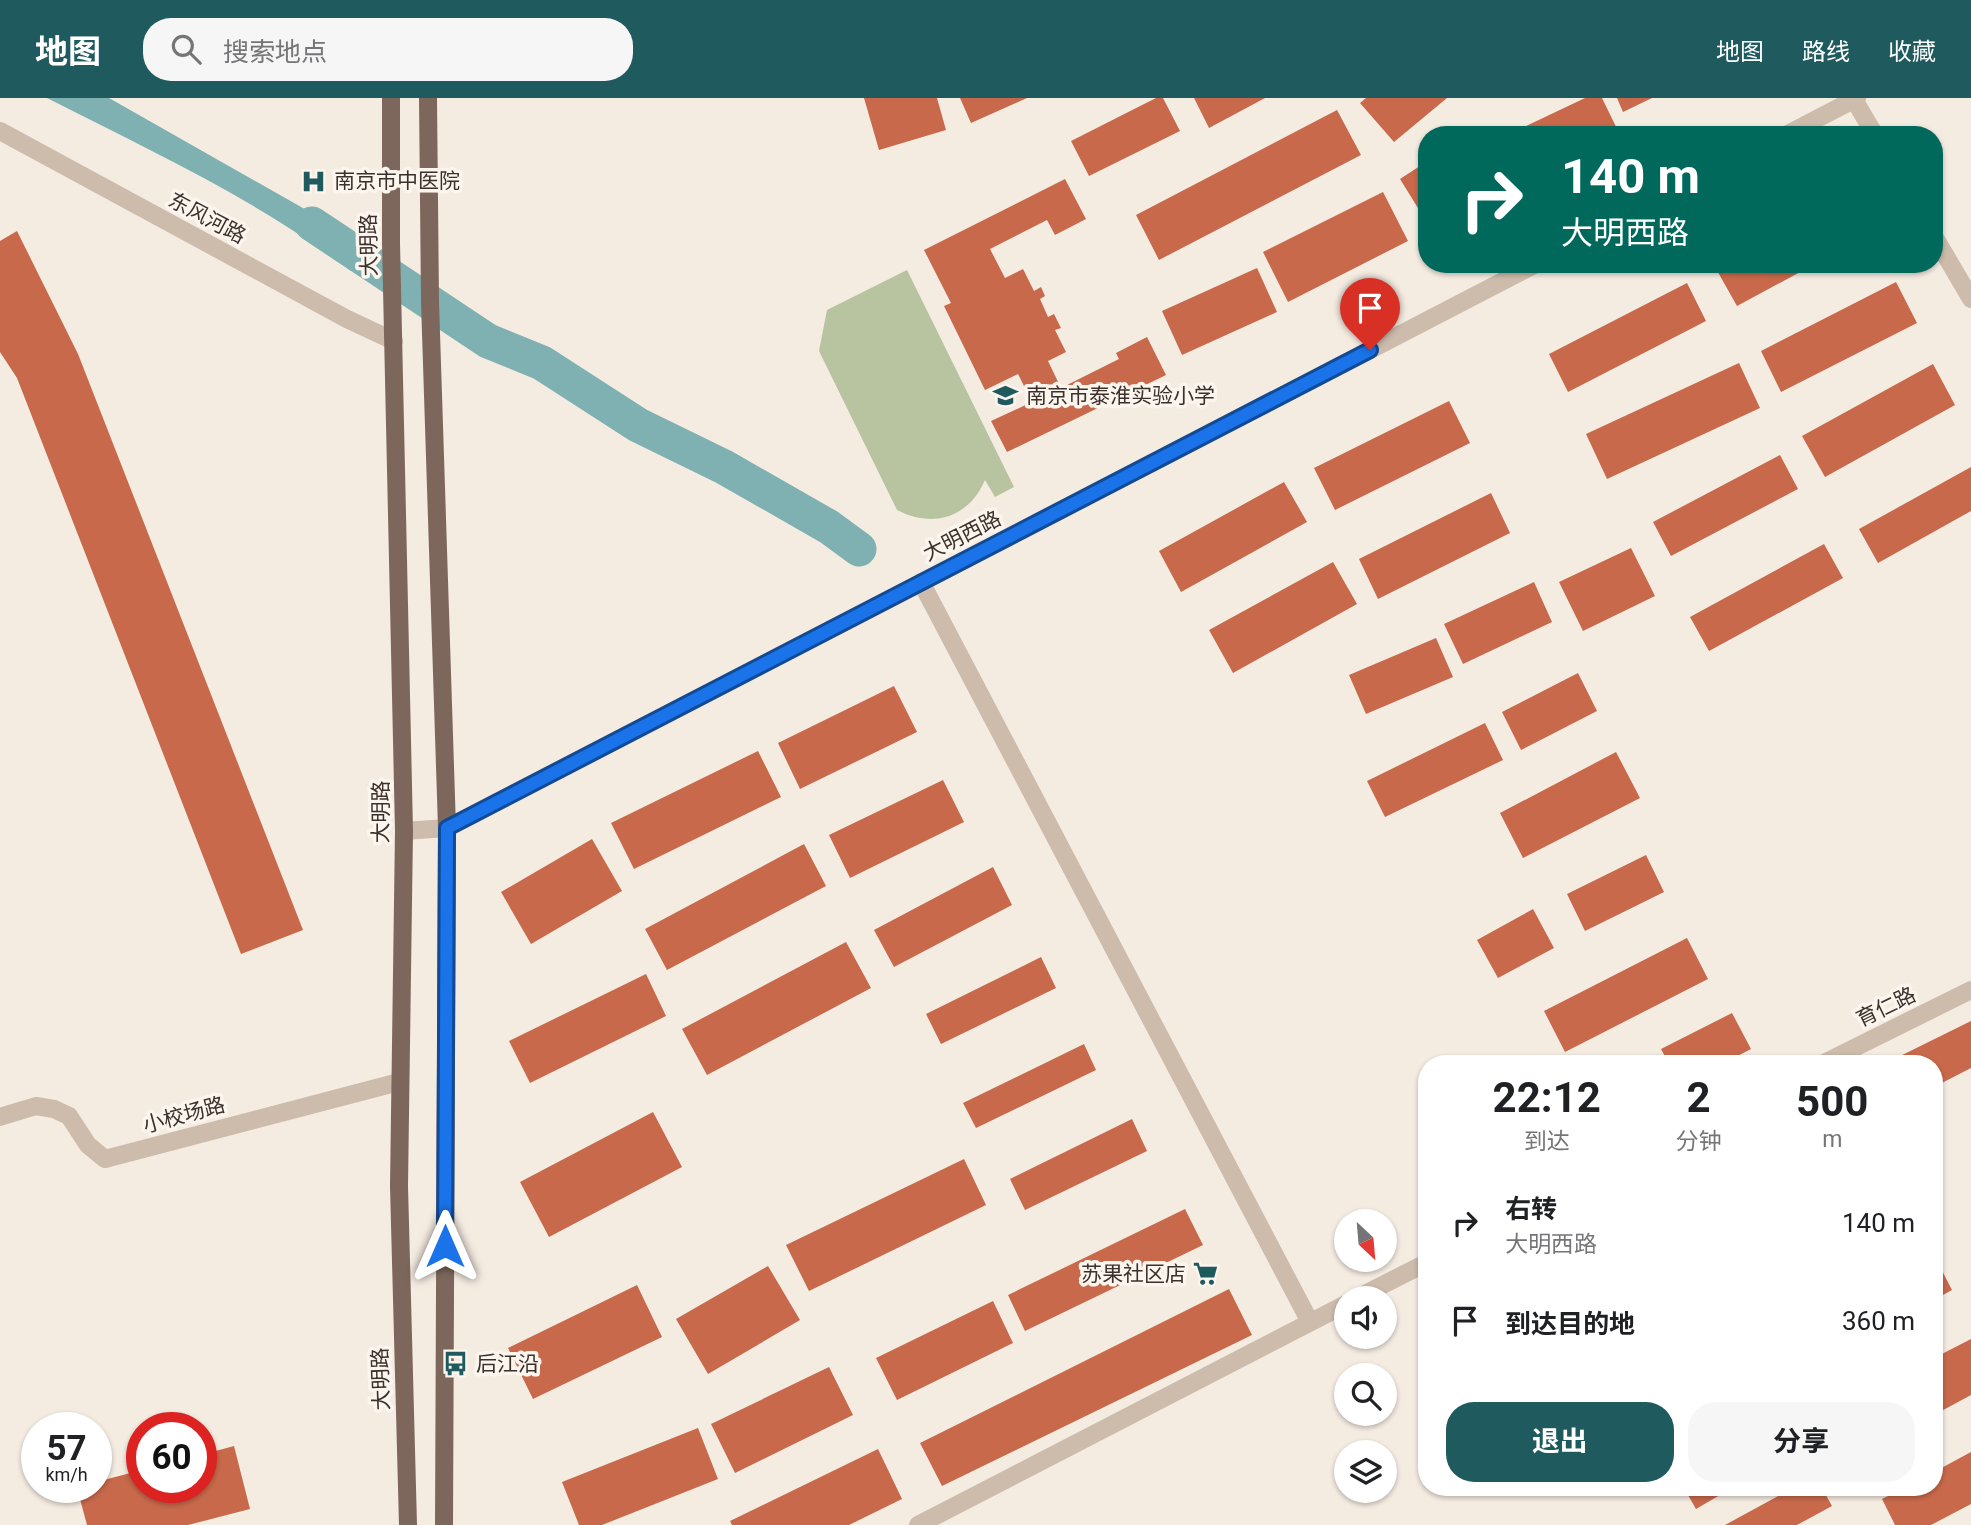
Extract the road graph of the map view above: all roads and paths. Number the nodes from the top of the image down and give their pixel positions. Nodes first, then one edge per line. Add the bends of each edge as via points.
1 (391, 98) edge
2 (428, 98) edge
3 (1855, 98) edge
4 (1803, 126) edge
5 (1870, 126) edge
6 (0, 131) edge
7 (1943, 251) edge
8 (1519, 273) edge
9 (1971, 299) edge
10 (394, 341) junction
11 (921, 582) junction
12 (447, 828) junction
13 (404, 831) junction
14 (1971, 990) edge
15 (1840, 1055) edge
16 (398, 1082) junction
17 (0, 1117) edge
18 (1418, 1267) edge
19 (1381, 1286) edge
20 (1334, 1310) edge
21 (1310, 1322) junction
22 (408, 1525) edge
23 (444, 1525) edge
24 (918, 1525) edge

1 - 10 main road, 大明路
2 - 12 main road
3 - 4 street
3 - 5 street
6 - 10 street, 东风河路
7 - 9 street
8 - 11 street, 大明西路
10 - 13 main road, 大明路
11 - 12 street, 大明西路
11 - 21 street
12 - 13 street, 大明西路
12 - 23 main road
13 - 16 main road, 大明路
14 - 15 street, 育仁路
16 - 17 street, 小校场路 via 105,1159 69,1116 54,1109 36,1106
16 - 22 main road, 大明路
18 - 19 street
20 - 21 street
21 - 24 street

